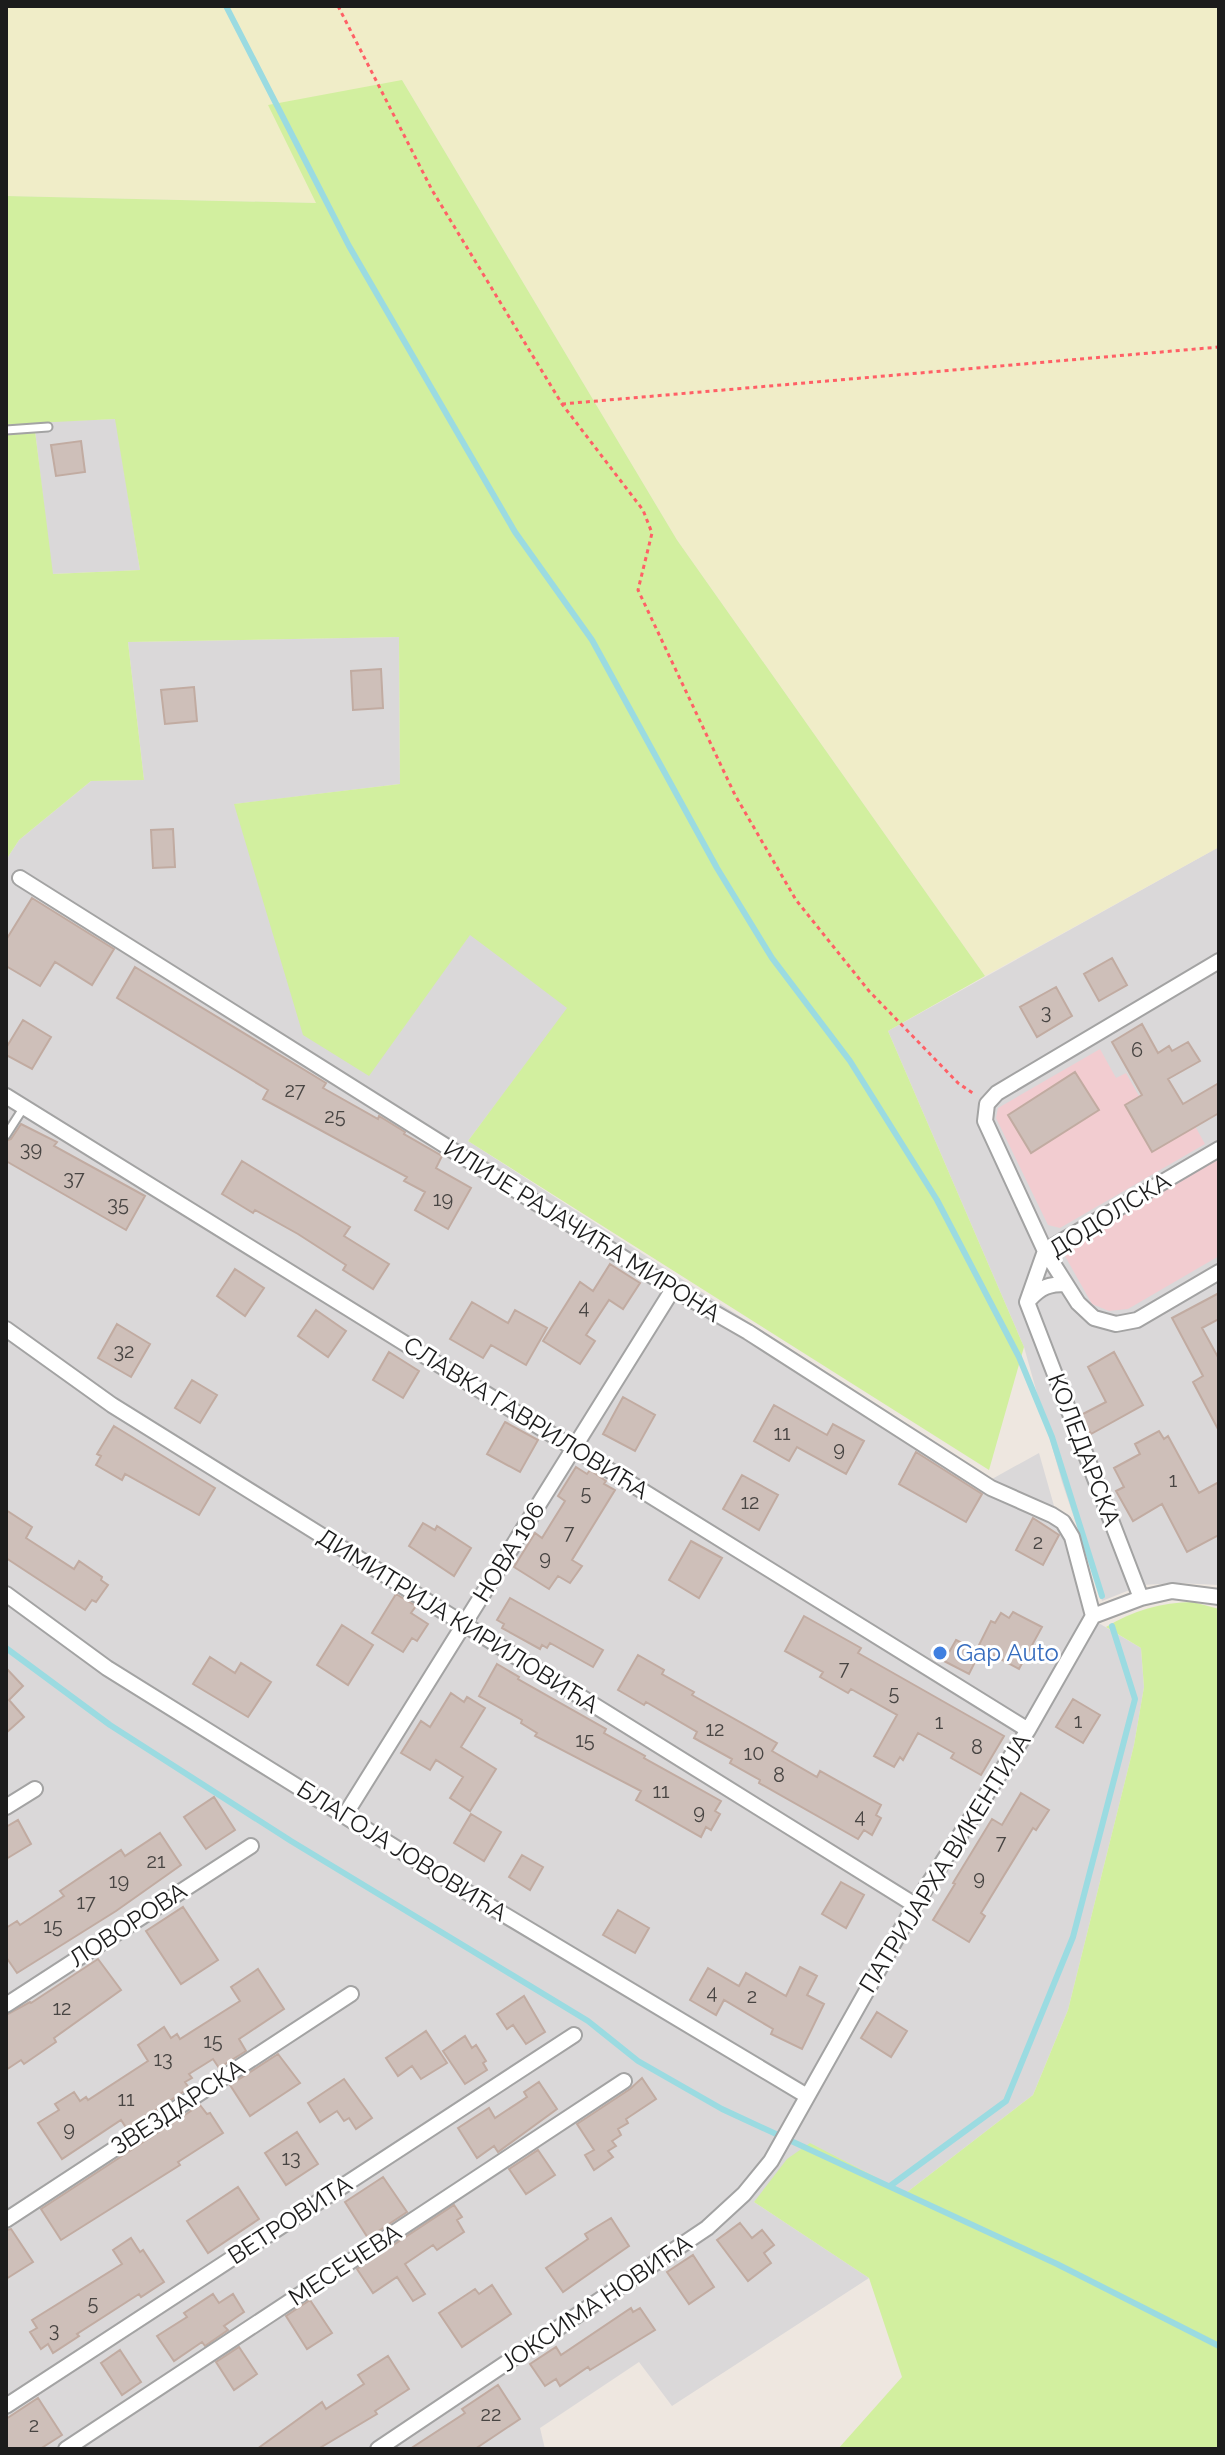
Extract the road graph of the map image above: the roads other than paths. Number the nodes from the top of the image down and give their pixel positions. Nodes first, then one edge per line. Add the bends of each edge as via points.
1 (48, 427) dead end
2 (6, 430) edge
3 (20, 878) dead end
4 (1219, 961) edge
5 (6, 1096) edge
6 (24, 1107) junction
7 (6, 1135) edge
8 (1219, 1149) edge
9 (1045, 1251) junction
10 (1219, 1272) edge
11 (1066, 1284) junction
12 (673, 1289) junction
13 (1027, 1302) junction
14 (6, 1329) edge
15 (574, 1448) junction
16 (6, 1594) edge
17 (1219, 1597) edge
18 (1141, 1598) junction
19 (1093, 1616) junction
20 (464, 1625) junction
21 (1028, 1730) junction
22 (35, 1789) dead end
23 (6, 1807) edge
24 (345, 1815) junction
25 (251, 1846) dead end
26 (915, 1905) junction
27 (351, 1994) dead end
28 (6, 2005) edge
29 (574, 2035) dead end
30 (624, 2081) dead end
31 (807, 2096) junction
32 (788, 2130) joint
33 (6, 2220) edge
34 (6, 2406) edge
35 (66, 2449) edge
36 (378, 2449) edge

1 - 2 lane
3 - 12 street, ИЛИЈЕ РАЈАЧИЋА МИРОНА
4 - 9 street via 997,1093 987,1104 985,1121
5 - 6 street, СЛАВКА ГАВРИЛОВИЋА
6 - 7 lane
6 - 15 street, СЛАВКА ГАВРИЛОВИЋА
8 - 9 street, ДОДОЛСКА
9 - 11 street
9 - 13 street, ДОДОЛСКА
10 - 11 street via 1137,1320 1116,1324 1094,1318
11 - 13 street via 1039,1289
12 - 15 street, НОВА 106
12 - 19 street, ИЛИЈЕ РАЈАЧИЋА МИРОНА via 991,1488 1063,1522 1072,1537
13 - 18 street, КОЛЕДАРСКА
14 - 20 street, ДИМИТРИЈА КИРИЛОВИЋА via 112,1405
15 - 20 street, НОВА 106
15 - 21 street, СЛАВКА ГАВРИЛОВИЋА
16 - 24 street, БЛАГОЈА ЈОВОВИЋА via 107,1668
17 - 18 street via 1172,1591
18 - 19 street
19 - 21 street, ПАТРИЈАРХА ВИКЕНТИЈА
20 - 24 street, НОВА 106
20 - 26 street, ДИМИТРИЈА КИРИЛОВИЋА
21 - 26 street, ПАТРИЈАРХА ВИКЕНТИЈА
22 - 23 street
24 - 31 street, БЛАГОЈА ЈОВОВИЋА
25 - 28 street, ЛОВОРОВА
26 - 31 street, ПАТРИЈАРХА ВИКЕНТИЈА
27 - 33 street, ЗВЕЗДАРСКА
29 - 34 street, ВЕТРОВИТА
30 - 35 street, МЕСЕЧЕВА
31 - 32 street, ПАТРИЈАРХА ВИКЕНТИЈА
32 - 36 street, ЈОКСИМА НОВИЋА via 744,2194 707,2228

